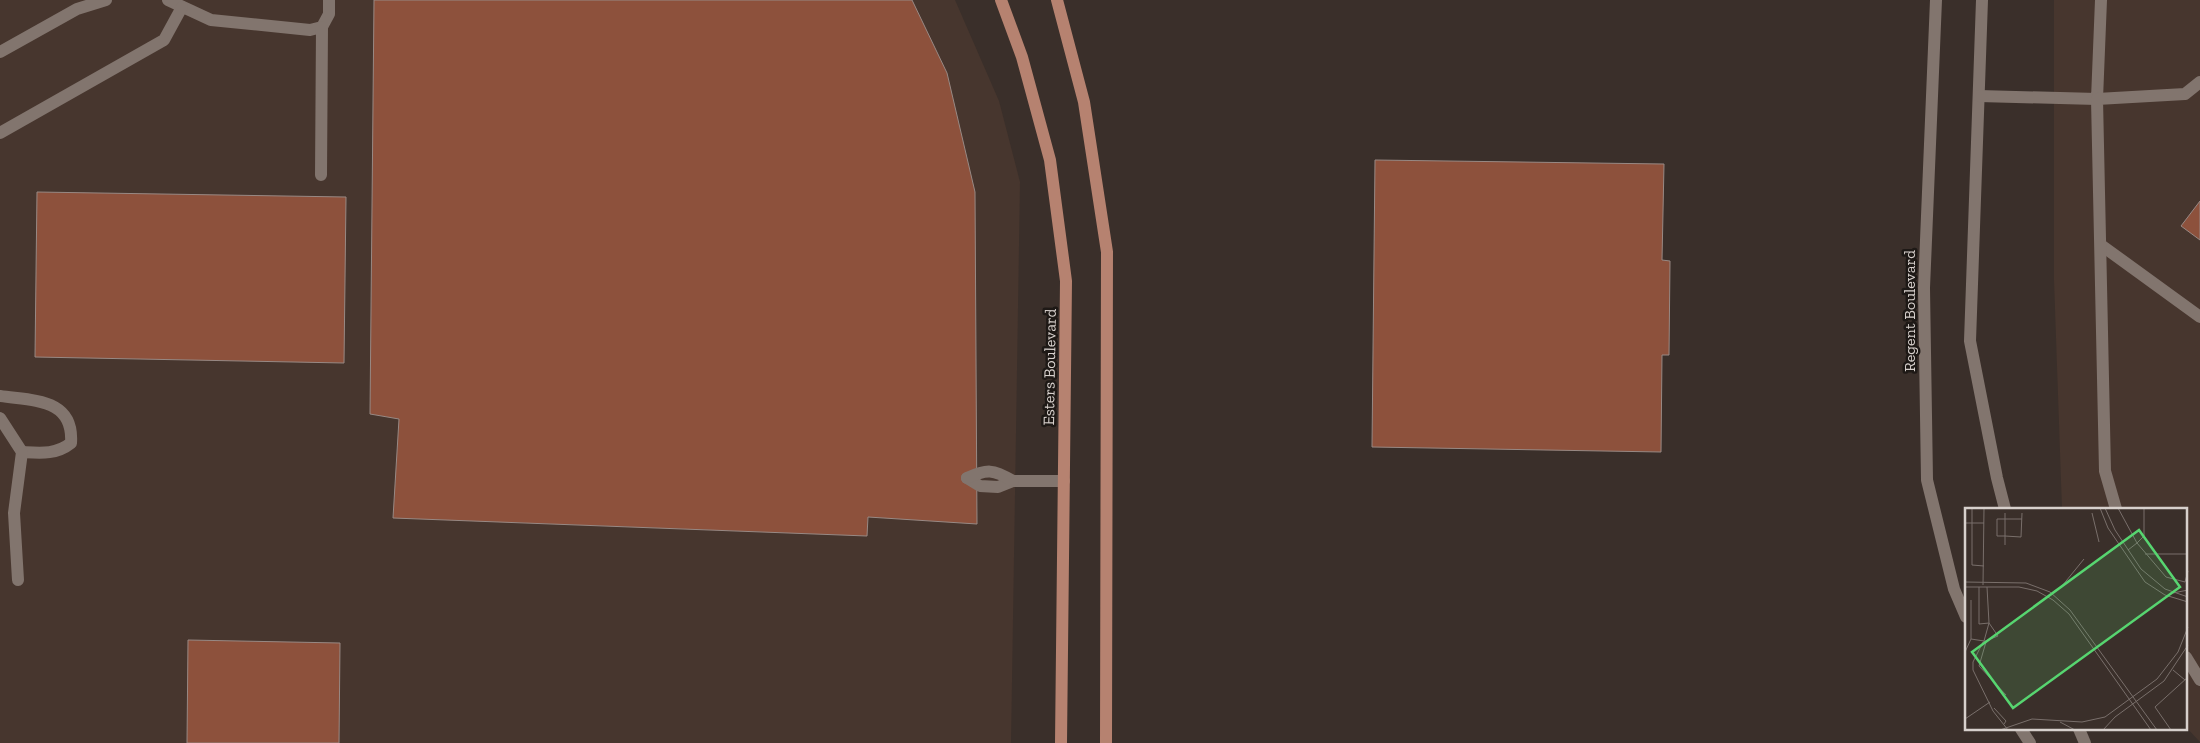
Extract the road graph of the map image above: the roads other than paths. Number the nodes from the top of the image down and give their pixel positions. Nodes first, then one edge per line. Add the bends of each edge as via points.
1 (106, 0) edge
2 (168, 0) edge
3 (329, 0) edge
4 (1001, 0) edge
5 (1057, 0) edge
6 (1936, 0) edge
7 (1982, 0) edge
8 (2101, 0) edge
9 (182, 7) junction
10 (322, 27) junction
11 (0, 52) edge
12 (2200, 82) edge
13 (1979, 96) junction
14 (2098, 99) junction
15 (0, 133) edge
16 (320, 175) dead end
17 (2101, 246) junction
18 (2200, 317) edge
19 (0, 396) edge
20 (0, 418) edge
21 (22, 452) junction
22 (1013, 481) dead end
23 (1064, 481) junction
24 (2005, 508) edge
25 (2116, 508) edge
26 (18, 580) dead end
27 (1965, 615) edge
28 (2188, 660) edge
29 (2200, 680) edge
30 (2022, 730) edge
31 (2079, 730) edge
32 (1061, 743) edge
33 (1106, 743) edge
34 (2030, 743) edge
35 (2085, 743) edge

1 - 11 street via 77,9
2 - 9 street
3 - 10 street via 329,14
4 - 23 main road, Esters Boulevard via 1022,57 1050,160 1066,281
5 - 33 main road via 1084,102 1107,252
6 - 27 street, Regent Boulevard via 1924,288 1927,480 1954,589
7 - 13 street
8 - 14 street
9 - 10 street via 212,20 310,30
9 - 15 street via 164,40
10 - 16 street
12 - 14 street via 2185,94
13 - 14 street
13 - 24 street via 1970,341
14 - 17 street
17 - 18 street
17 - 25 street via 2105,471
19 - 21 street via 47,403 61,410 72,429 70,443 63,450
20 - 21 street
21 - 26 street via 14,513
22 - 23 street
23 - 32 main road, Esters Boulevard
28 - 29 street
30 - 34 street
31 - 35 street

